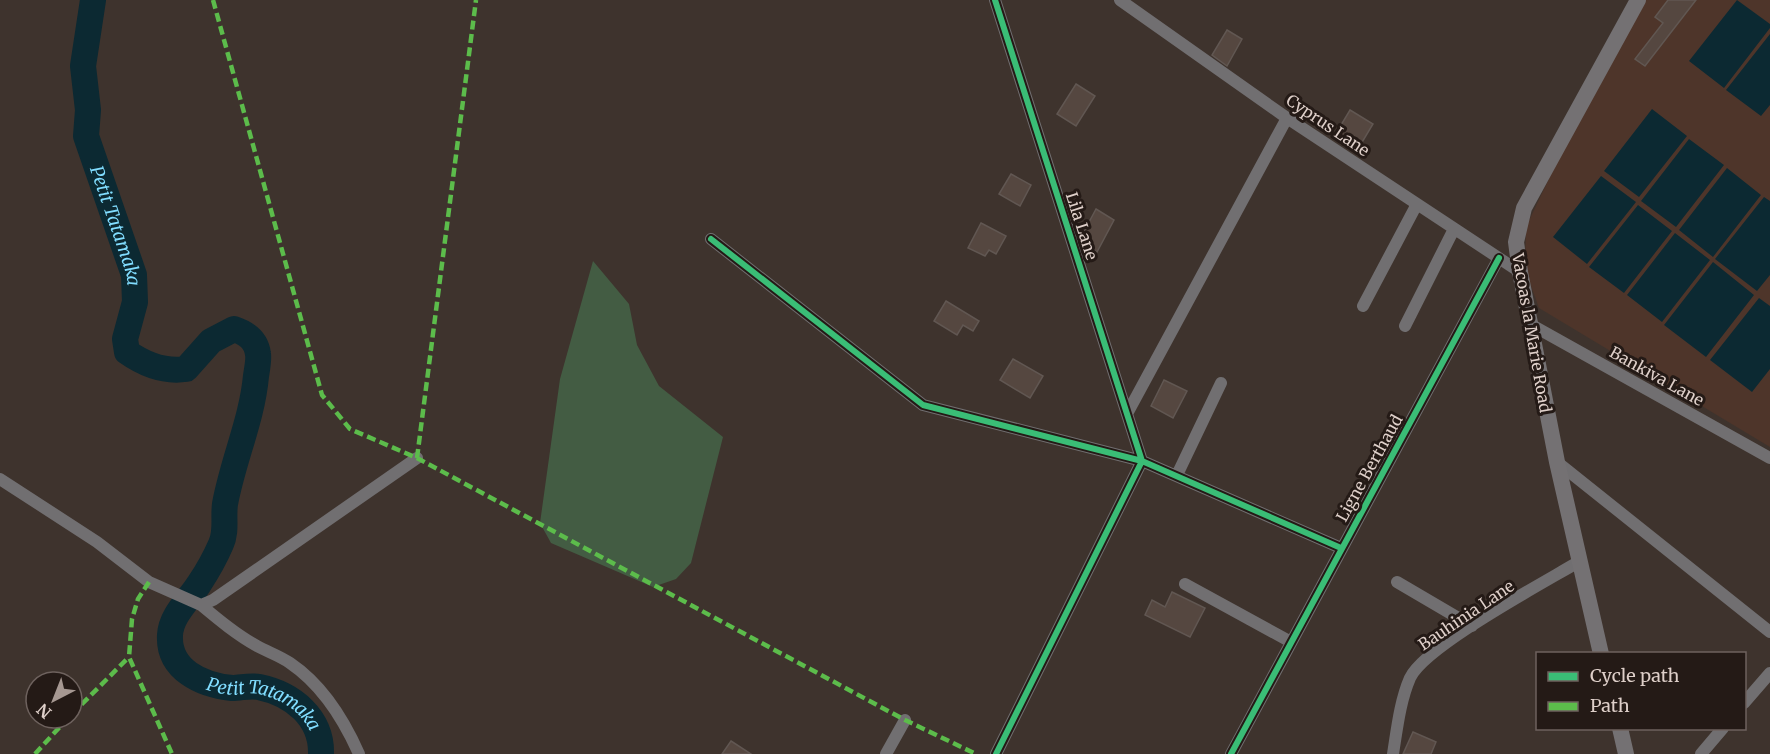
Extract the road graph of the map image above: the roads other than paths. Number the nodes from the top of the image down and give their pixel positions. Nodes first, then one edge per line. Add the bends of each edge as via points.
1 (995, 0) edge
2 (1120, 0) edge
3 (1638, 0) edge
4 (1287, 118) junction
5 (1417, 204) junction
6 (1454, 229) junction
7 (711, 238) dead end
8 (1499, 258) junction
9 (1520, 272) junction
10 (1363, 306) dead end
11 (1528, 323) junction
12 (1405, 326) dead end
13 (1221, 383) dead end
14 (1128, 412) junction
15 (417, 458) dead end
16 (1770, 458) edge
17 (1142, 461) junction
18 (1557, 462) junction
19 (1178, 474) junction
20 (0, 479) edge
21 (1341, 548) junction
22 (1580, 561) junction
23 (1397, 582) dead end
24 (1185, 584) dead end
25 (201, 605) junction
26 (1472, 626) junction
27 (1770, 632) edge
28 (1291, 642) junction
29 (1601, 652) edge
30 (1770, 673) edge
31 (1746, 701) edge
32 (905, 720) dead end
33 (1620, 730) edge
34 (1721, 730) edge
35 (359, 754) edge
36 (886, 754) edge
37 (996, 754) edge
38 (1232, 754) edge
39 (1393, 754) edge
40 (1626, 754) edge
41 (1701, 754) edge

1 - 14 street, Lila Lane
2 - 4 street, Cyprus Lane
3 - 9 main road, Vacoas la Marie Road via 1524,208 1516,242
4 - 5 street, Cyprus Lane
4 - 14 street
5 - 6 street, Cyprus Lane
5 - 10 street
6 - 8 street, Cyprus Lane
6 - 12 street
7 - 17 street via 923,405
8 - 9 street, Cyprus Lane
8 - 21 street, Ligne Berthaud
9 - 11 main road, Vacoas la Marie Road
11 - 16 street, Bankiva Lane
11 - 18 main road, Vacoas la Marie Road
13 - 19 street
14 - 17 street, Lila Lane
15 - 25 street
17 - 19 street
17 - 37 street
18 - 22 main road, Vacoas la Marie Road
18 - 27 street
19 - 21 street
20 - 25 street via 97,542 149,582
21 - 28 street, Ligne Berthaud
22 - 26 street, Bauhinia Lane
22 - 29 main road, Vacoas la Marie Road
23 - 26 street
24 - 28 street
25 - 35 street via 235,633 303,674 344,723
26 - 39 street, Bauhinia Lane via 1433,653 1411,676
28 - 38 street, Ligne Berthaud
30 - 31 street
32 - 36 street
33 - 40 main road
34 - 41 street

